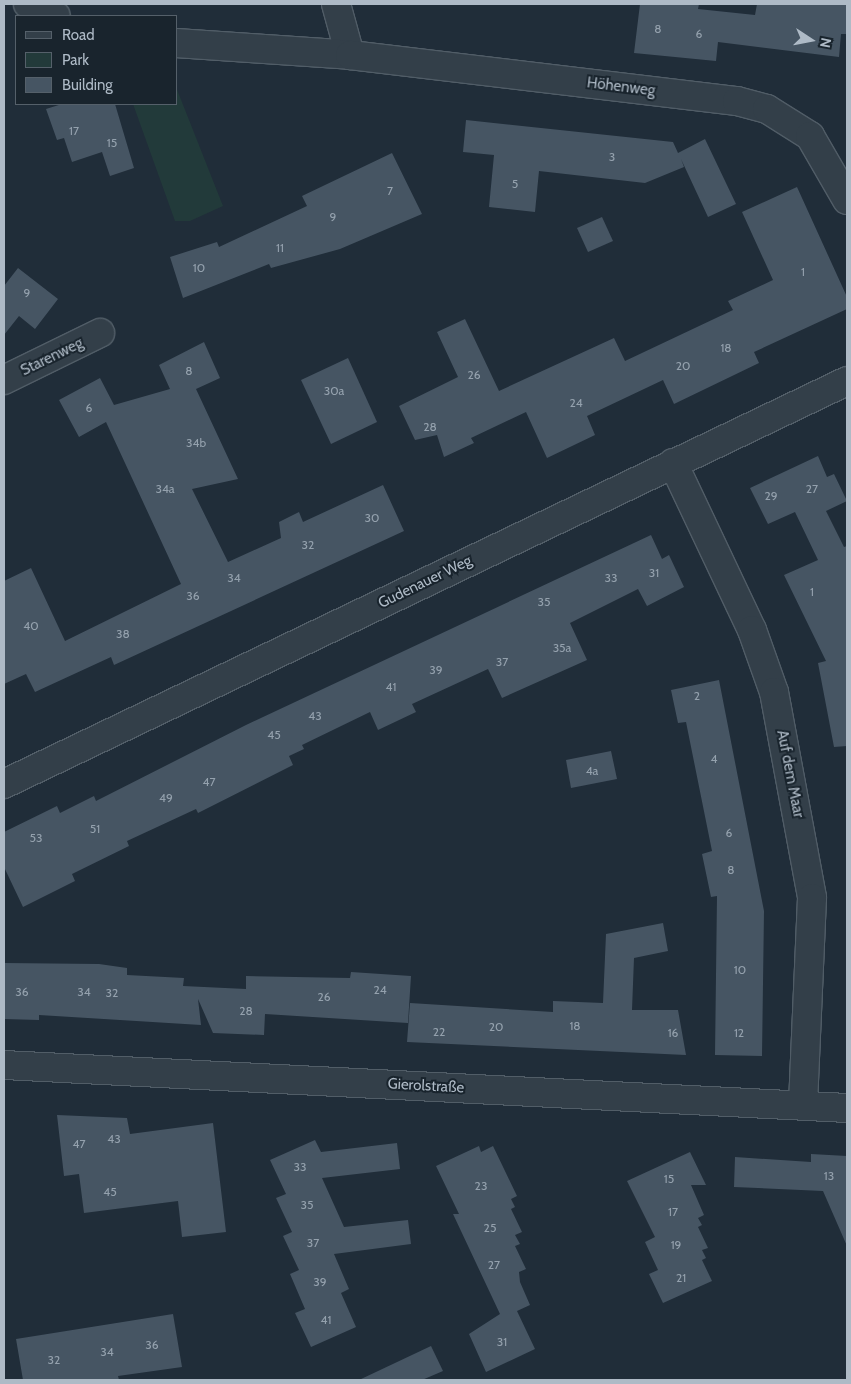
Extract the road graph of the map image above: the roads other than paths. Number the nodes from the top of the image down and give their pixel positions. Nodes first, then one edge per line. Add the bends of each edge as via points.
1 (28, 4) edge
2 (336, 4) edge
3 (54, 15) edge
4 (178, 43) edge
5 (350, 55) junction
6 (847, 200) edge
7 (100, 333) dead end
8 (4, 380) edge
9 (847, 381) edge
10 (673, 463) junction
11 (4, 784) edge
12 (4, 1065) edge
13 (803, 1106) junction
14 (847, 1108) edge

1 - 3 street
2 - 5 street
4 - 5 street, Höhenweg
5 - 6 street, Höhenweg via 737,101 767,109 810,136
7 - 8 street, Starenweg
9 - 10 street, Gudenauer Weg
10 - 11 street, Gudenauer Weg
10 - 13 street, Auf dem Maar via 752,630 776,701 812,898
12 - 13 street, Gierolstraße
13 - 14 street, Gierolstraße

